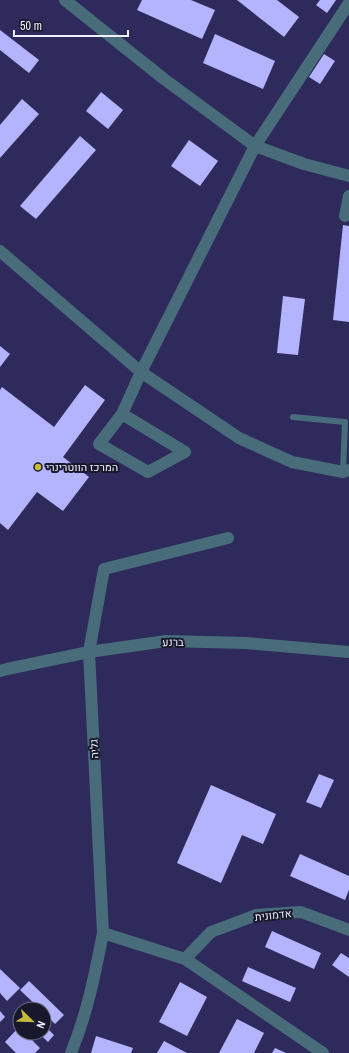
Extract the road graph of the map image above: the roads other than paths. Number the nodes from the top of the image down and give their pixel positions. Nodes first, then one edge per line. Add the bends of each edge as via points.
1 (65, 0) edge
2 (349, 4) edge
3 (255, 146) junction
4 (349, 176) edge
5 (349, 196) edge
6 (345, 216) dead end
7 (0, 251) edge
8 (141, 372) junction
9 (122, 414) junction
10 (293, 417) dead end
11 (346, 471) edge
12 (228, 538) dead end
13 (89, 652) junction
14 (349, 652) edge
15 (0, 671) edge
16 (349, 930) edge
17 (103, 933) junction
18 (185, 960) junction
19 (71, 1053) edge
20 (323, 1053) edge

1 - 3 street via 164,79
2 - 3 street
3 - 4 street via 304,164
3 - 8 street
5 - 6 street
7 - 8 street
8 - 9 street
8 - 11 street via 239,438 292,462
9 - 9 street via 99,444 148,472 185,452
10 - 11 lane via 345,422
12 - 13 street, גליה via 104,569
13 - 14 street, ברנע via 166,641 246,643
13 - 15 street, ברנע
13 - 17 street, גליה
16 - 18 street, אדמונית via 302,912 256,915 210,932
17 - 18 street
17 - 19 street, גליה via 96,971
18 - 20 street

